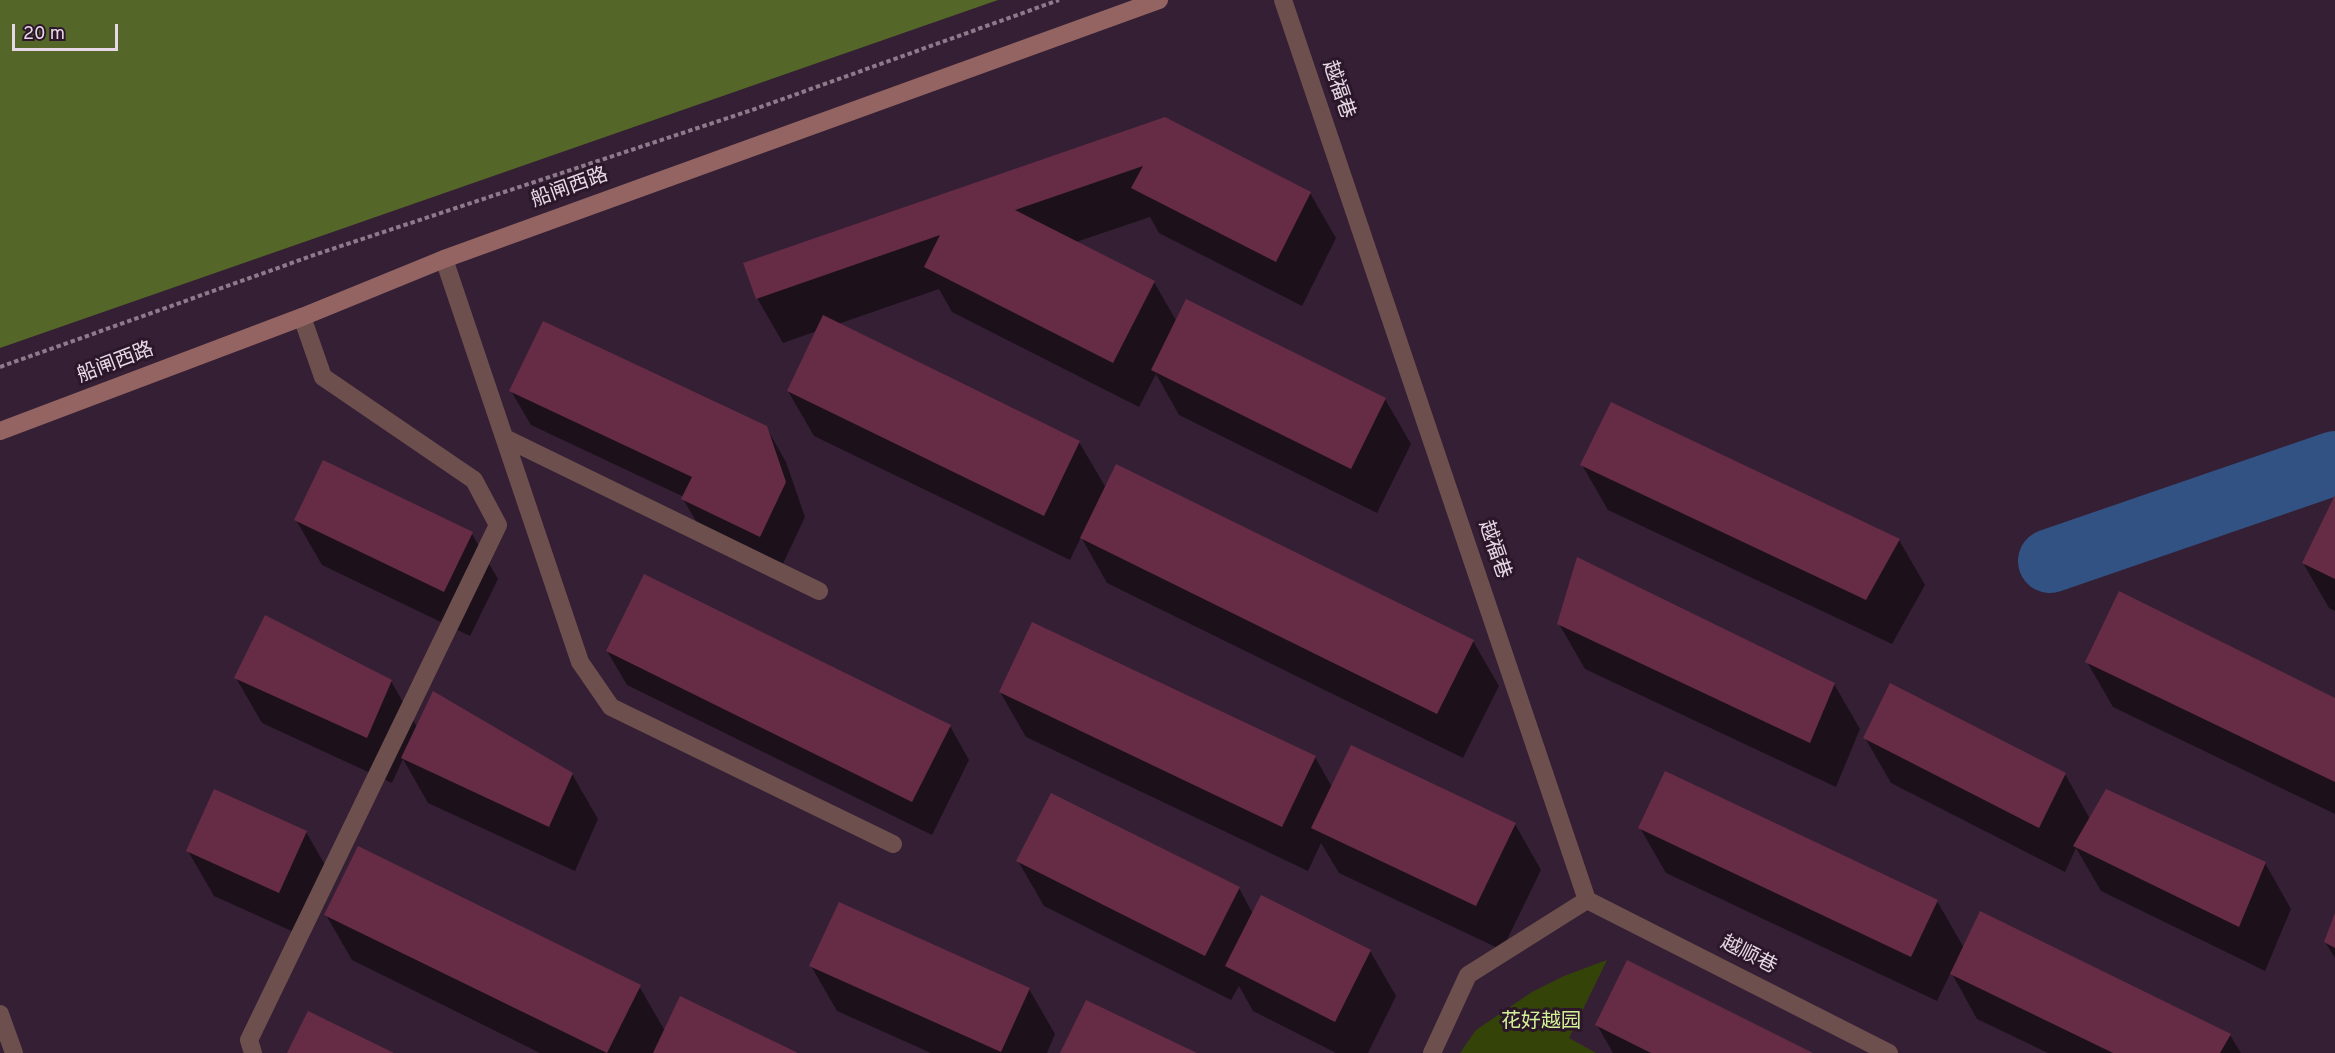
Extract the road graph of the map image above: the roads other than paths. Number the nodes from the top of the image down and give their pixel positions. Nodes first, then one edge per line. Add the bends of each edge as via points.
1 (1159, 0) edge
2 (1283, 0) edge
3 (444, 259) junction
4 (302, 317) junction
5 (0, 431) edge
6 (504, 438) junction
7 (819, 591) dead end
8 (893, 844) dead end
9 (1587, 900) junction
10 (0, 1014) edge
11 (14, 1053) edge
12 (253, 1053) edge
13 (1432, 1053) edge
14 (1889, 1053) edge

1 - 3 street, 船闸西路
2 - 9 street, 越福巷
3 - 4 street, 船闸西路
3 - 6 street
4 - 5 street, 船闸西路
4 - 12 street via 323,377 474,480 498,525 249,1040
6 - 7 street
6 - 8 street via 580,662 611,707
9 - 13 street via 1468,975
9 - 14 street, 越顺巷
10 - 11 street

